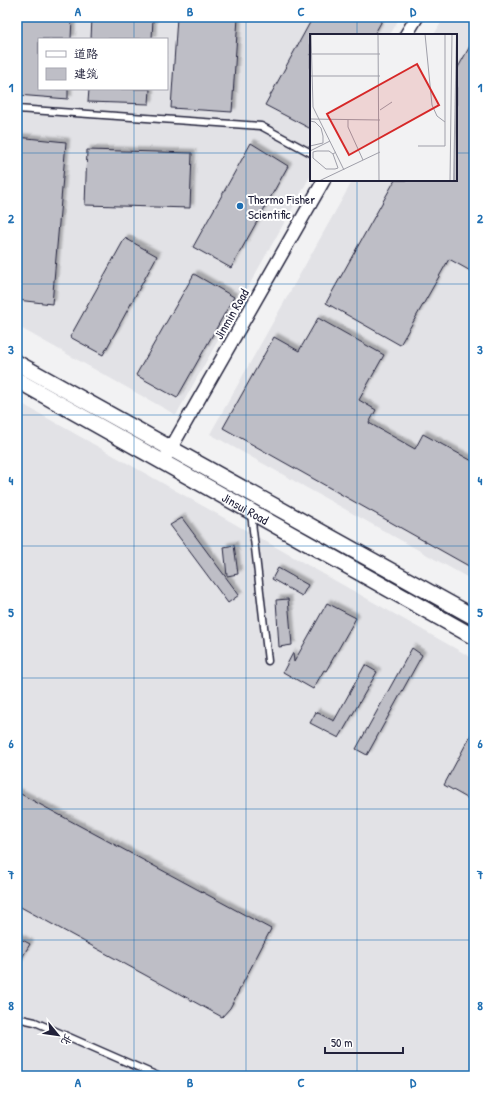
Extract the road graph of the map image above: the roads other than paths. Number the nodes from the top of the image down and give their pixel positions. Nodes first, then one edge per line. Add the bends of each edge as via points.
1 (417, 17) edge
2 (407, 34) edge
3 (17, 109) edge
4 (310, 152) edge
5 (323, 181) edge
6 (17, 363) edge
7 (17, 380) edge
8 (171, 448) junction
9 (163, 462) junction
10 (251, 512) junction
11 (474, 617) edge
12 (474, 637) edge
13 (268, 661) dead end
14 (17, 1018) edge
15 (158, 1076) edge

1 - 2 street
3 - 4 lane via 261,126
5 - 8 street, Jinmin Road
6 - 8 street, Jinsui Road
7 - 9 street, Jinsui Road
8 - 9 street, Jinmin Road
8 - 11 street, Jinsui Road
9 - 10 street, Jinsui Road
10 - 12 street, Jinsui Road
10 - 13 lane
14 - 15 lane via 36,1022

